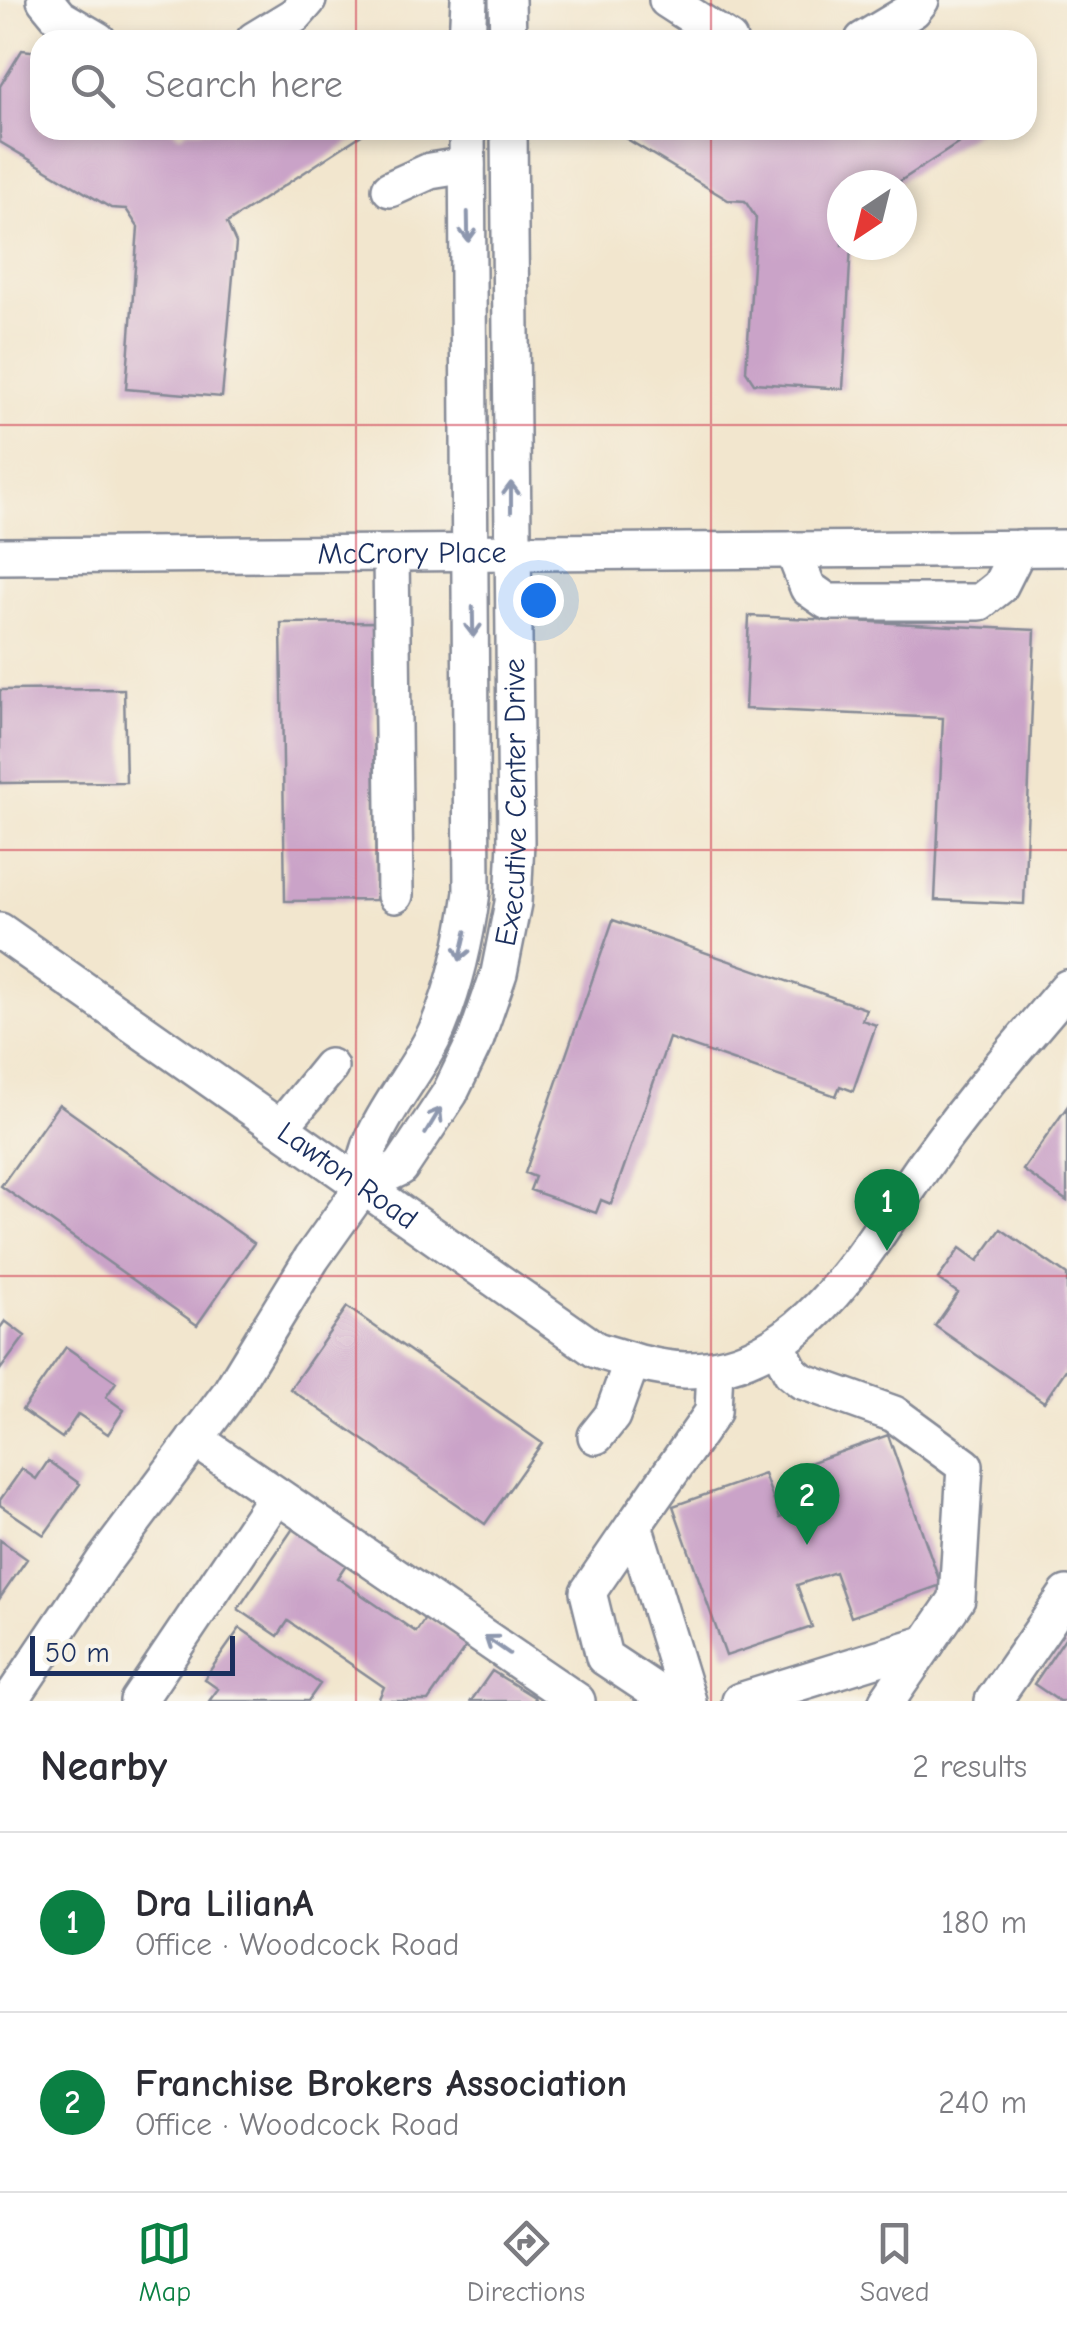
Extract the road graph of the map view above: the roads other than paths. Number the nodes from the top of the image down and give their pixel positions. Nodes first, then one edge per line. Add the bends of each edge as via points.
1 (45, 0) edge
2 (308, 0) edge
3 (469, 0) edge
4 (507, 0) edge
5 (667, 0) edge
6 (922, 0) edge
7 (81, 30) edge
8 (270, 30) edge
9 (468, 30) edge
10 (508, 30) edge
11 (714, 30) edge
12 (880, 30) edge
13 (467, 140) edge
14 (509, 140) edge
15 (468, 166) junction
16 (390, 190) dead end
17 (1019, 548) junction
18 (1067, 548) edge
19 (793, 550) junction
20 (512, 553) junction
21 (391, 554) junction
22 (472, 554) junction
23 (0, 556) edge
24 (396, 895) dead end
25 (0, 930) edge
26 (1067, 988) edge
27 (330, 1067) dead end
28 (281, 1127) junction
29 (364, 1185) junction
30 (777, 1344) junction
31 (632, 1361) junction
32 (715, 1368) junction
33 (596, 1436) dead end
34 (195, 1439) junction
35 (276, 1496) junction
36 (634, 1525) junction
37 (1067, 1594) edge
38 (927, 1643) junction
39 (10, 1701) edge
40 (138, 1701) edge
41 (577, 1701) edge
42 (670, 1701) edge
43 (688, 1701) edge
44 (740, 1701) edge
45 (888, 1701) edge
46 (993, 1701) edge

1 - 7 street
2 - 8 street
3 - 9 street
4 - 10 street
5 - 11 street
6 - 12 street
13 - 15 street, Executive Center Drive
20 -> 14 street, Executive Center Drive
15 - 16 street via 445,166
15 -> 22 street, Executive Center Drive
17 - 18 street, McCrory Place
17 - 19 street, McCrory Place
17 - 19 street via 1000,586 980,602 828,602 808,588
19 - 20 street, McCrory Place
20 - 22 street, McCrory Place
29 -> 20 street, Executive Center Drive via 400,1168 439,1111 476,1039 505,948 516,842
21 - 22 street, McCrory Place
21 - 23 street, McCrory Place
21 - 24 street
22 -> 29 street, Executive Center Drive via 470,912 438,1027 372,1138
25 - 28 street, Lawton Road
26 - 30 street via 952,1127 831,1295
27 - 28 street
28 - 29 street, Lawton Road
29 - 31 street, Lawton Road via 596,1350
29 - 34 street, Executive Center Drive
30 - 32 street
30 - 38 street via 802,1381 894,1414 964,1466 958,1599
31 - 32 street, Lawton Road
31 - 33 street via 612,1416
32 - 36 street via 713,1412
34 - 35 street
34 - 39 street, Executive Center Drive
35 - 40 street
41 -> 35 street
36 - 42 street via 588,1592 604,1657
36 - 43 street
37 - 46 street
38 - 44 street
38 - 45 street

